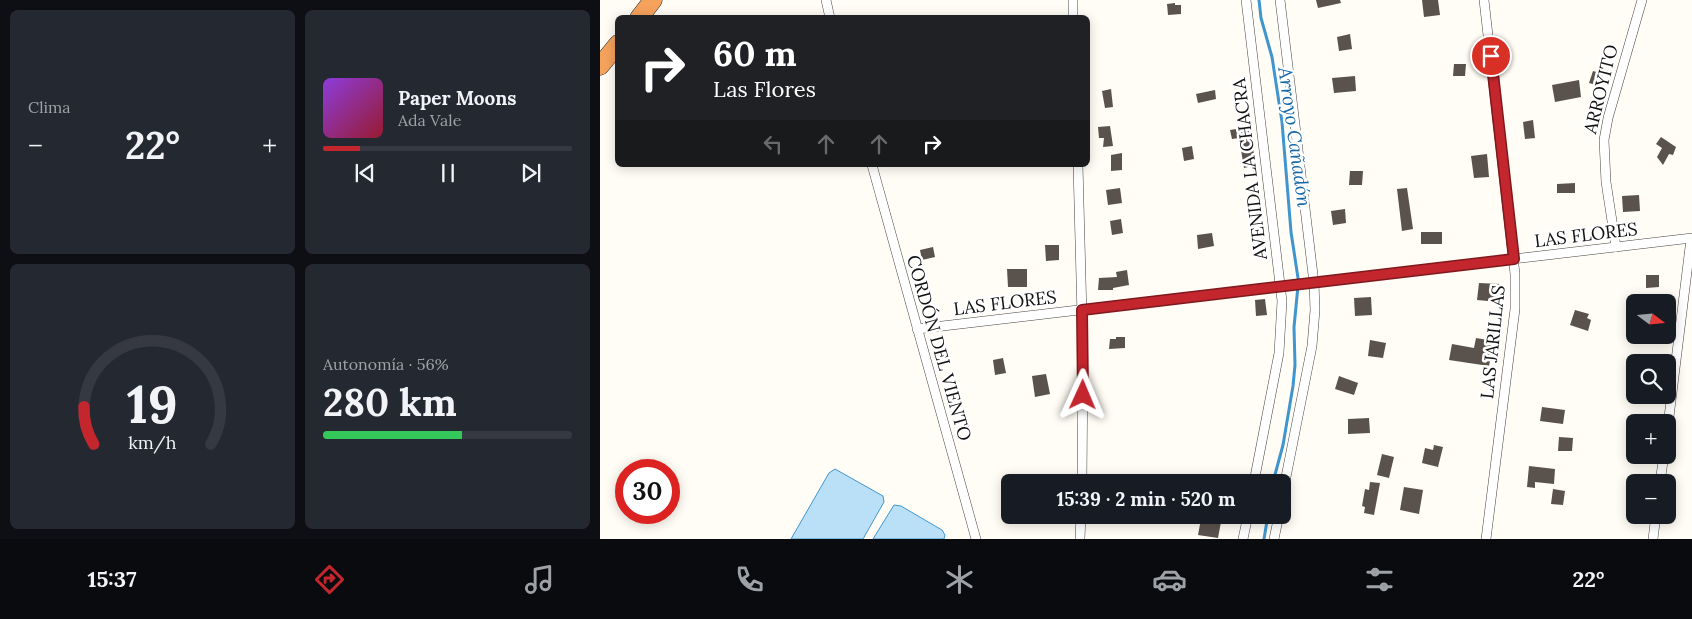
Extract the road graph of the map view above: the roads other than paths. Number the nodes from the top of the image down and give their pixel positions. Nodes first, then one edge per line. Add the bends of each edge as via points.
1 (653, 0) edge
2 (826, 0) edge
3 (1073, 0) edge
4 (1246, 0) edge
5 (1280, 0) edge
6 (1484, 0) edge
7 (1642, 0) edge
8 (641, 15) edge
9 (829, 15) edge
10 (1074, 15) edge
11 (615, 48) edge
12 (600, 66) edge
13 (873, 167) edge
14 (1078, 167) edge
15 (1691, 239) edge
16 (1616, 247) junction
17 (1514, 259) junction
18 (1314, 283) junction
19 (1281, 287) junction
20 (1082, 310) junction
21 (917, 329) junction
22 (1669, 414) edge
23 (1082, 474) edge
24 (1256, 474) edge
25 (1287, 474) edge
26 (1081, 524) edge
27 (1246, 524) edge
28 (1277, 524) edge
29 (1655, 524) edge
30 (976, 539) edge
31 (1080, 539) edge
32 (1243, 539) edge
33 (1274, 539) edge
34 (1486, 539) edge
35 (1653, 539) edge

1 - 8 highway
2 - 9 street
3 - 10 street
4 - 19 street, AVENIDA LA CHACRA
5 - 18 street
6 - 17 street, LAS JARILLAS
7 - 16 street, ARROYITO via 1604,140 1606,182
11 - 12 highway
13 - 21 street, CORDÓN DEL VIENTO
14 - 20 street
15 - 16 street, LAS FLORES
15 - 22 street
16 - 17 street, LAS FLORES
17 - 18 street, LAS FLORES
17 - 34 street, LAS JARILLAS via 1515,309
18 - 19 street, LAS FLORES
18 - 25 street via 1312,346
19 - 20 street, LAS FLORES
19 - 24 street, AVENIDA LA CHACRA via 1279,353
20 - 21 street, LAS FLORES
20 - 23 street
21 - 30 street, CORDÓN DEL VIENTO
26 - 31 street
27 - 32 street
28 - 33 street
29 - 35 street

